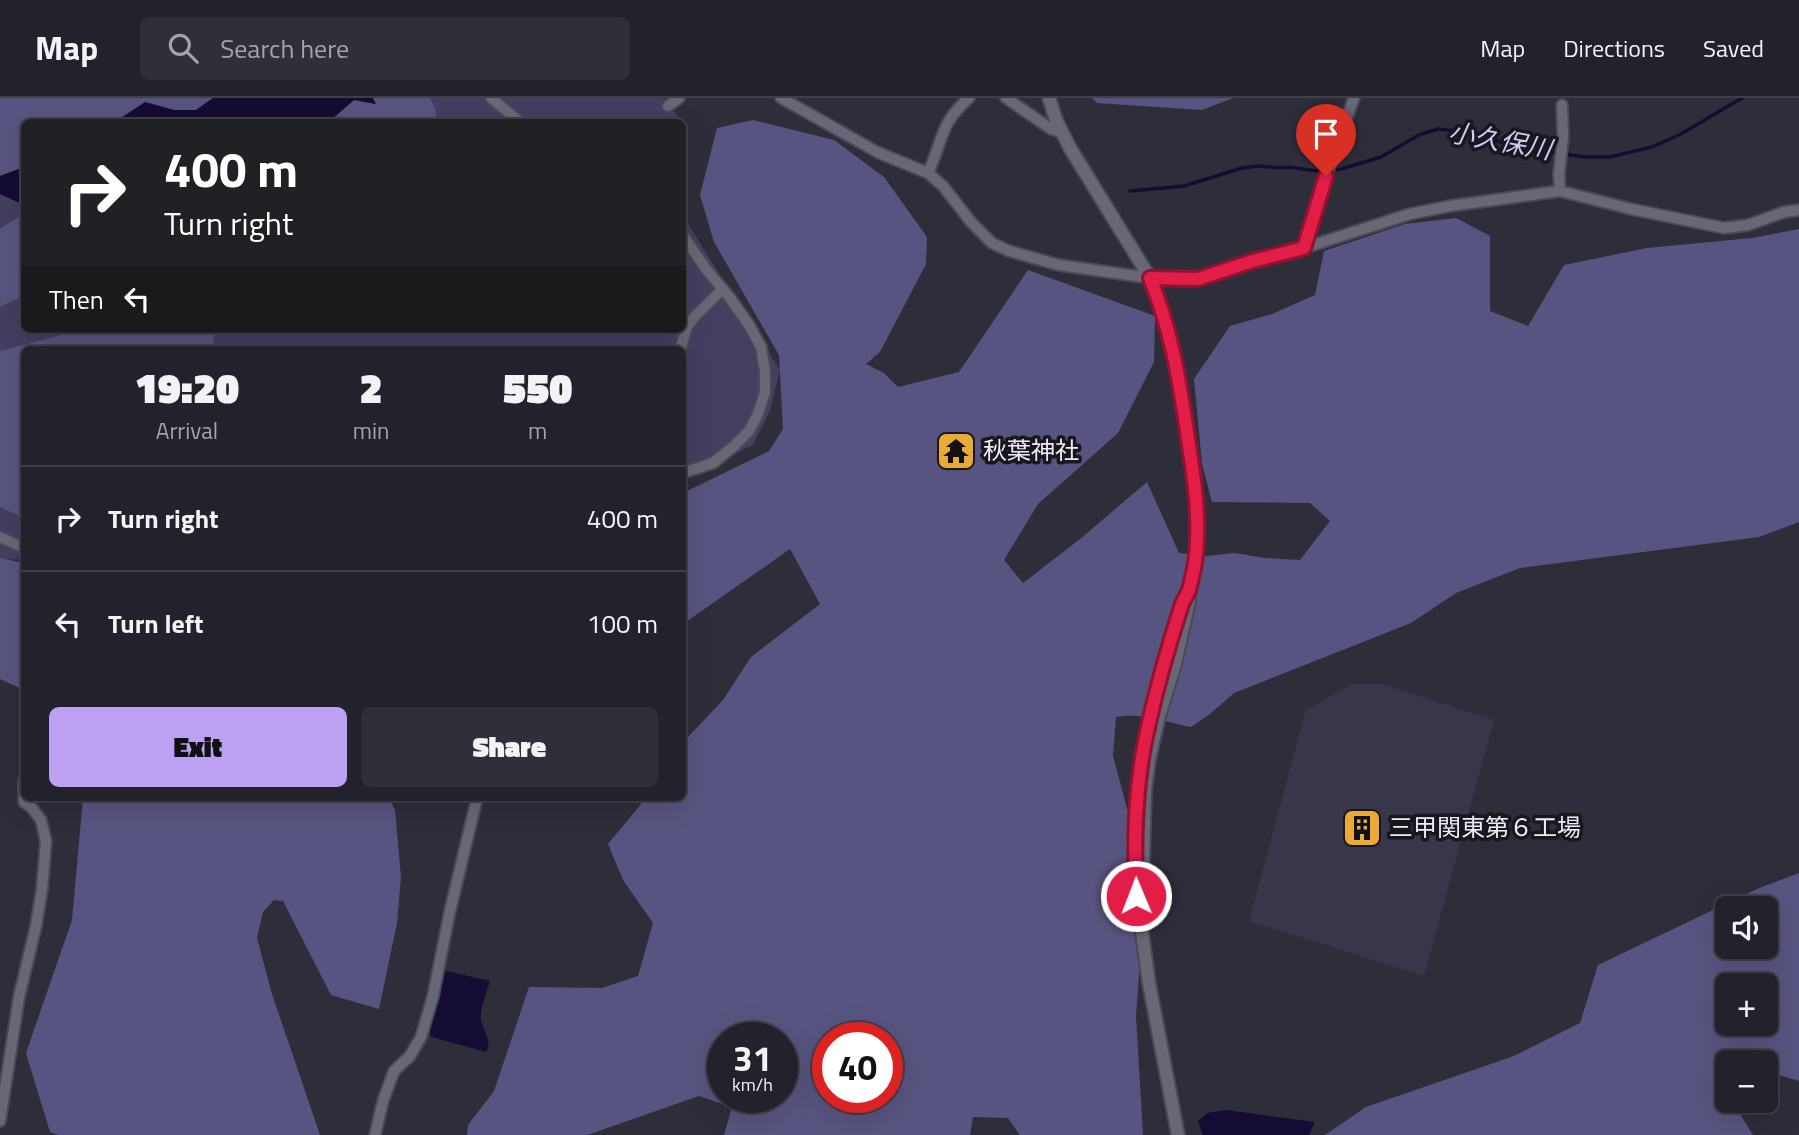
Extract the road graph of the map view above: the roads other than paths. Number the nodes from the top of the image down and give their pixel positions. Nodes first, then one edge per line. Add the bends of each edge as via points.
1 (491, 98) edge
2 (678, 98) edge
3 (781, 98) edge
4 (969, 98) edge
5 (1006, 98) edge
6 (1049, 98) edge
7 (1354, 98) edge
8 (1562, 105) dead end
9 (668, 106) dead end
10 (516, 119) edge
11 (1062, 132) junction
12 (928, 173) junction
13 (1560, 191) junction
14 (1799, 210) edge
15 (686, 240) edge
16 (1304, 248) junction
17 (1150, 278) junction
18 (723, 289) junction
19 (686, 330) edge
20 (686, 472) edge
21 (0, 537) edge
22 (21, 547) edge
23 (24, 801) edge
24 (476, 801) edge
25 (0, 1121) edge
26 (375, 1135) edge
27 (1178, 1135) edge

1 - 10 street
2 - 9 street
3 - 12 street via 879,153
4 - 12 street via 947,122
5 - 11 street
6 - 11 street
7 - 16 street
8 - 13 street
11 - 17 street
12 - 17 street via 992,243 1059,265
13 - 14 street via 1724,228
13 - 16 street via 1410,214
15 - 18 street
16 - 17 street via 1198,279
17 - 27 street via 1176,360 1198,530 1188,593 1148,724 1139,773 1135,870 1147,973
18 - 19 street
18 - 20 street via 761,347 765,392 749,431 713,463
21 - 22 street
23 - 25 street via 41,820 46,841 36,926 19,997
24 - 26 street via 421,1037 394,1071

